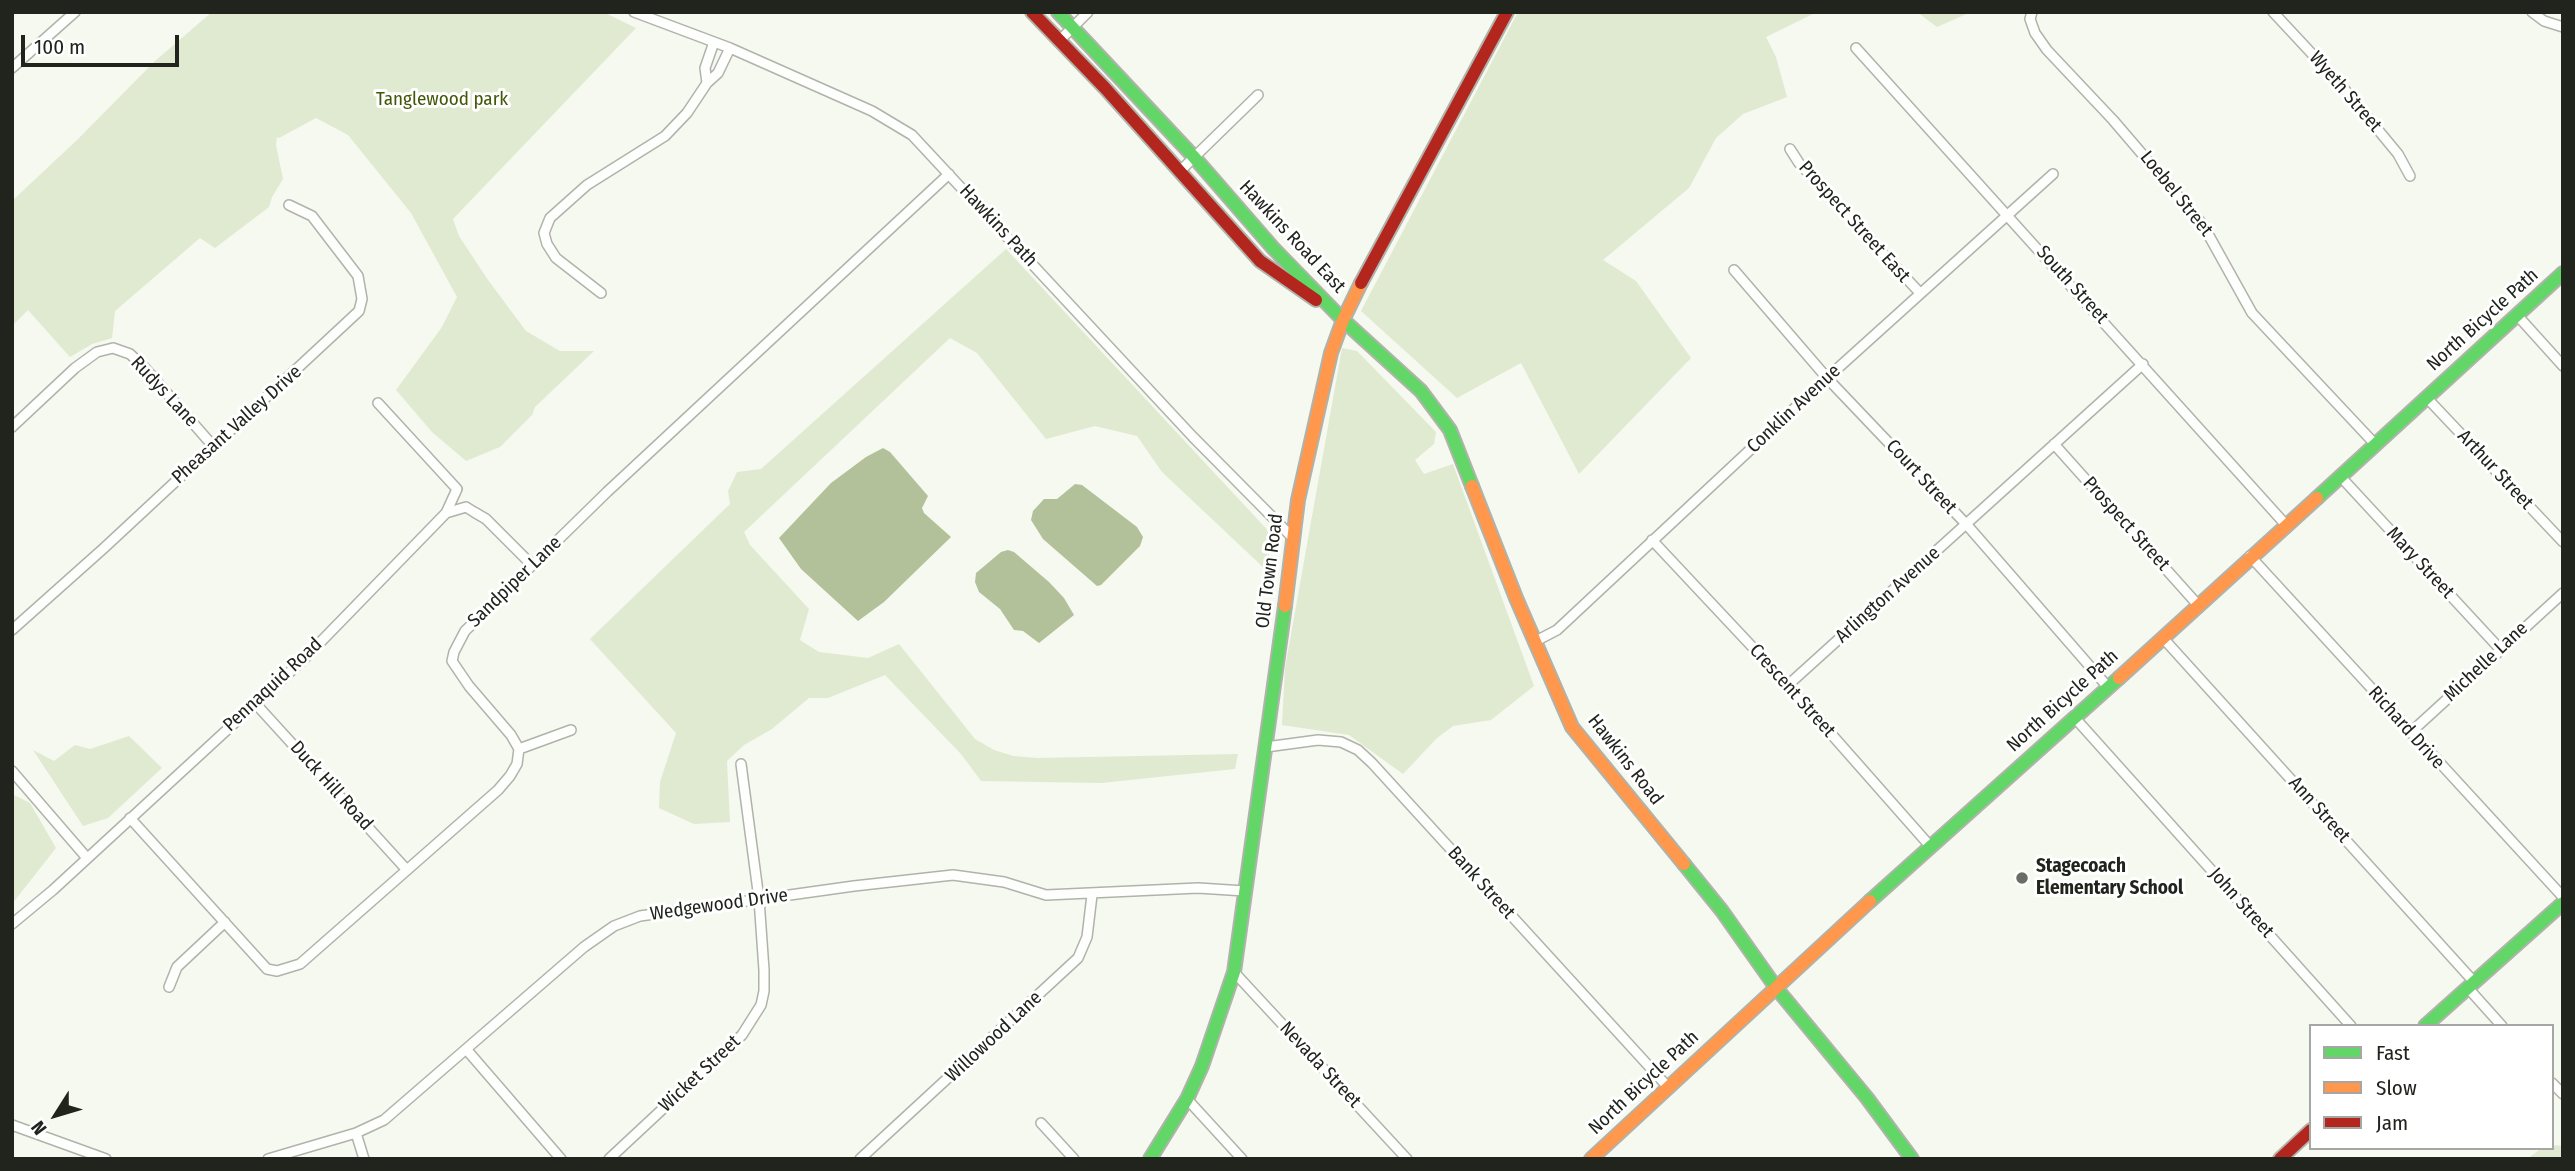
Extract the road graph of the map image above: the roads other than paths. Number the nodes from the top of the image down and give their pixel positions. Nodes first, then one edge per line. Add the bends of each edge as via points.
1 (75, 12) edge
2 (634, 12) edge
3 (1032, 12) edge
4 (1058, 12) edge
5 (1088, 12) edge
6 (1507, 12) edge
7 (2032, 12) edge
8 (2273, 12) edge
9 (2532, 12) edge
10 (648, 15) edge
11 (1073, 27) junction
12 (2563, 27) edge
13 (1060, 40) junction
14 (714, 42) junction
15 (730, 48) junction
16 (1856, 48) dead end
17 (12, 68) edge
18 (707, 83) junction
19 (1258, 95) dead end
20 (1790, 149) dead end
21 (1193, 156) junction
22 (1179, 172) junction
23 (949, 174) junction
24 (2053, 174) dead end
25 (2410, 176) dead end
26 (289, 205) dead end
27 (2007, 213) junction
28 (1734, 270) dead end
29 (2563, 273) edge
30 (601, 293) dead end
31 (1920, 293) junction
32 (2516, 315) junction
33 (1343, 320) junction
34 (2143, 364) junction
35 (2563, 366) edge
36 (1827, 378) junction
37 (2426, 397) junction
38 (378, 402) dead end
39 (12, 427) edge
40 (2374, 443) junction
41 (2054, 444) junction
42 (213, 446) junction
43 (2340, 476) junction
44 (446, 513) junction
45 (2286, 524) junction
46 (1967, 525) junction
47 (1293, 538) junction
48 (1652, 540) junction
49 (2563, 542) edge
50 (2250, 556) junction
51 (532, 565) junction
52 (2563, 593) edge
53 (2198, 605) junction
54 (12, 630) edge
55 (2163, 638) junction
56 (1534, 642) junction
57 (2500, 649) junction
58 (1788, 685) junction
59 (2107, 686) junction
60 (256, 703) junction
61 (2075, 718) junction
62 (571, 730) dead end
63 (2410, 733) junction
64 (1266, 747) junction
65 (519, 749) junction
66 (741, 764) dead end
67 (12, 771) edge
68 (130, 818) junction
69 (1930, 846) junction
70 (87, 858) junction
71 (406, 869) junction
72 (1245, 891) junction
73 (1092, 895) junction
74 (2563, 897) edge
75 (758, 900) junction
76 (2563, 903) edge
77 (225, 922) junction
78 (12, 924) edge
79 (1234, 972) junction
80 (2472, 985) junction
81 (169, 987) dead end
82 (1777, 989) junction
83 (2349, 1024) edge
84 (2428, 1024) edge
85 (2501, 1024) edge
86 (467, 1049) junction
87 (1667, 1086) junction
88 (1186, 1099) junction
89 (1041, 1123) dead end
90 (12, 1125) edge
91 (2309, 1132) edge
92 (356, 1133) junction
93 (106, 1159) edge
94 (268, 1159) edge
95 (364, 1159) edge
96 (561, 1159) edge
97 (609, 1159) edge
98 (860, 1159) edge
99 (1074, 1159) edge
100 (1150, 1159) edge
101 (1242, 1159) edge
102 (1407, 1159) edge
103 (1591, 1159) edge
104 (1912, 1159) edge
105 (2280, 1159) edge

1 - 17 street
2 - 10 street, Hawkins Path
3 - 13 street, Hawkins Road East
4 - 11 street, Hawkins Road East
5 - 11 street
6 - 33 street, Old Town Road
7 - 40 street, Loebel Street via 2035,33 2047,50 2203,225 2252,313
8 - 25 street, Wyeth Street via 2342,85 2398,154
9 - 12 street
10 - 14 street, Hawkins Path
11 - 13 street
11 - 21 street, Hawkins Road East
13 - 22 street, Hawkins Road East
14 - 15 street, Hawkins Path
14 - 18 street via 705,68
15 - 18 street via 718,74
15 - 23 street, Hawkins Path via 873,111 912,135
16 - 27 street, South Street
18 - 30 street via 665,136 587,185 550,218 544,233 556,258
19 - 21 street
20 - 31 street, Prospect Street East
21 - 22 street
21 - 33 street, Hawkins Road East
22 - 33 street, Hawkins Road East via 1260,261
23 - 47 street, Hawkins Path
23 - 51 street, Sandpiper Lane
24 - 27 street, Conklin Avenue
26 - 42 street, Pheasant Valley Drive via 312,216 358,276 359,311
27 - 31 street, Conklin Avenue
27 - 34 street, South Street
28 - 36 street, Court Street
29 - 32 street, North Bicycle Path
31 - 36 street, Conklin Avenue
32 - 35 street
32 - 37 street, North Bicycle Path
33 - 47 street, Old Town Road via 1323,382
33 - 56 street, Hawkins Road via 1421,391 1450,430
34 - 41 street, Arlington Avenue
34 - 45 street, South Street
36 - 46 street, Court Street
36 - 48 street, Conklin Avenue
37 - 40 street, North Bicycle Path
37 - 49 street, Arthur Street
38 - 44 street via 457,489
39 - 42 street, Rudys Lane via 75,368 97,352 113,348 130,354 144,367
40 - 43 street, North Bicycle Path
41 - 46 street, Arlington Avenue
41 - 53 street, Prospect Street
42 - 54 street, Pheasant Valley Drive
43 - 45 street, North Bicycle Path
43 - 57 street, Mary Street
44 - 51 street via 466,507 486,519
44 - 60 street, Pennaquid Road
45 - 50 street, North Bicycle Path
46 - 58 street, Arlington Avenue
46 - 59 street, Court Street
47 - 64 street, Old Town Road
48 - 56 street, Conklin Avenue via 1557,630
48 - 58 street, Crescent Street
50 - 53 street, North Bicycle Path
50 - 63 street, Richard Drive
51 - 65 street, Sandpiper Lane via 465,631 452,661
52 - 57 street, Michelle Lane
53 - 55 street, North Bicycle Path
55 - 59 street, North Bicycle Path
55 - 80 street, Ann Street
56 - 82 street, Hawkins Road via 1572,727 1721,911
57 - 63 street, Michelle Lane
58 - 69 street, Crescent Street
59 - 61 street, North Bicycle Path
60 - 68 street, Pennaquid Road
60 - 71 street, Duck Hill Road
61 - 69 street, North Bicycle Path
61 - 83 street, John Street
62 - 65 street
63 - 74 street, Richard Drive
64 - 72 street, Old Town Road
64 - 87 street, Bank Street via 1318,740 1341,742 1358,750
65 - 71 street via 517,764 498,790
66 - 75 street, Wicket Street
67 - 70 street
68 - 70 street, Pennaquid Road
68 - 77 street
69 - 82 street, North Bicycle Path
70 - 78 street, Pennaquid Road
71 - 77 street via 300,964 287,969 267,969
72 - 73 street, Wedgewood Drive via 1198,888
72 - 79 street, Old Town Road
73 - 75 street, Wedgewood Drive via 1046,895 1004,882 953,875
73 - 98 street, Willowood Lane via 1087,937 1078,958
75 - 86 street, Wedgewood Drive via 639,916 614,926
75 - 97 street, Wicket Street via 764,990 753,1019 742,1035
76 - 80 street
77 - 81 street via 177,967
79 - 88 street, Old Town Road
79 - 102 street, Nevada Street
80 - 84 street
80 - 85 street, Ann Street
82 - 87 street, North Bicycle Path
82 - 104 street, Hawkins Road
86 - 92 street, Wedgewood Drive via 384,1120
86 - 96 street
87 - 103 street, North Bicycle Path
88 - 100 street, Old Town Road
88 - 101 street
89 - 99 street
90 - 93 street
91 - 105 street
92 - 94 street, Wedgewood Drive
92 - 95 street

